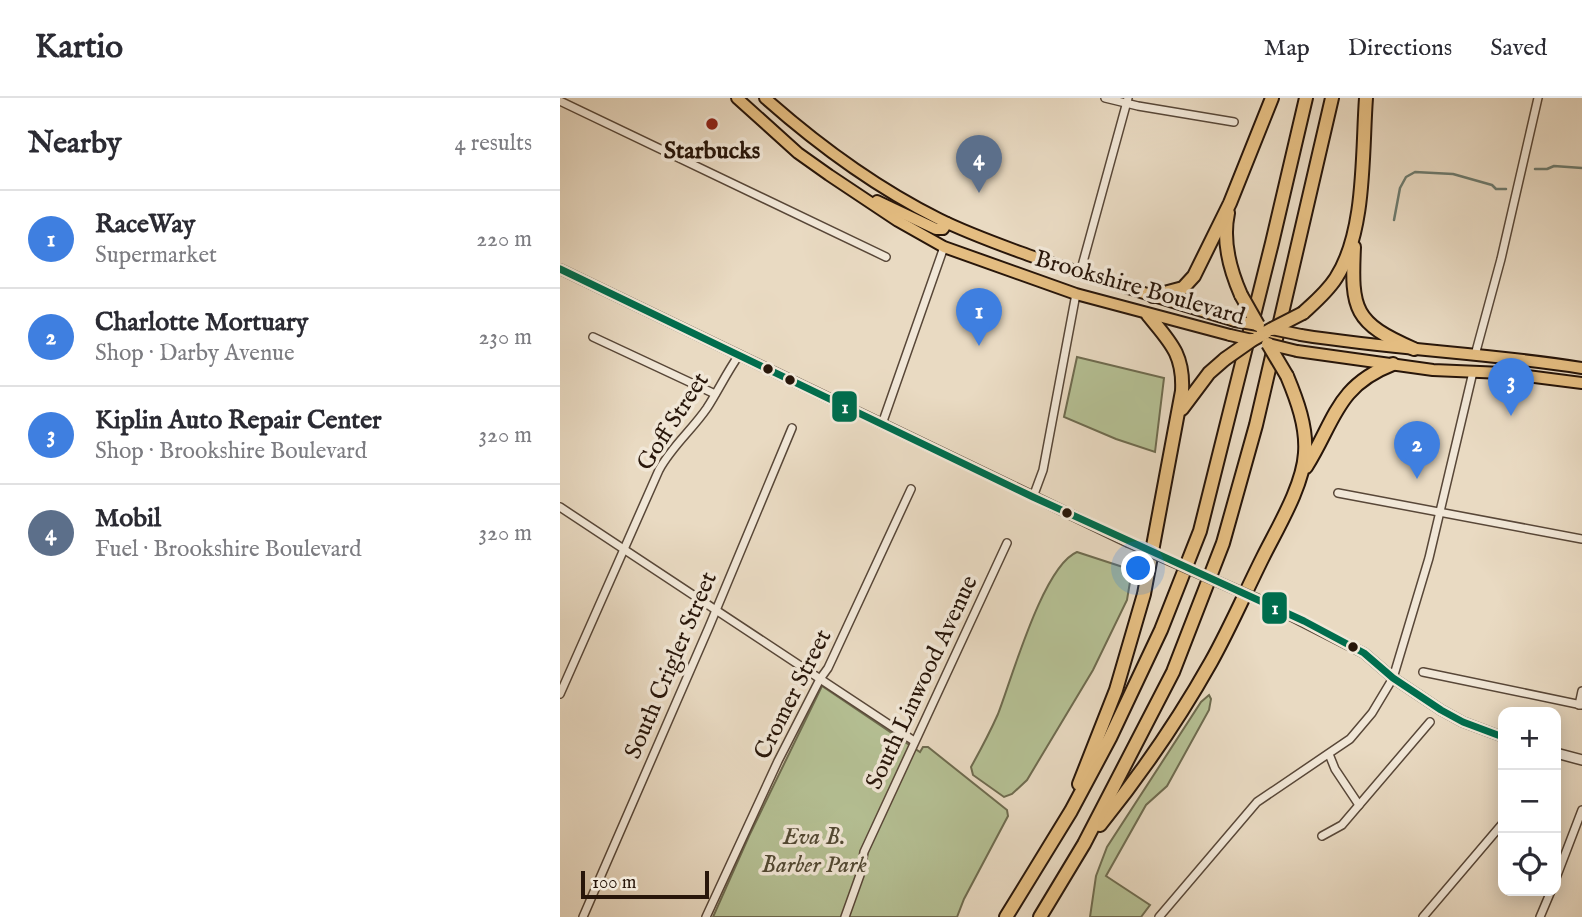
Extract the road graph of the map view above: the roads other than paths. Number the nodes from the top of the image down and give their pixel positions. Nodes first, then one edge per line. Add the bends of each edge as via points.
1 (737, 98) edge
2 (765, 98) edge
3 (1105, 98) edge
4 (1272, 98) edge
5 (1306, 98) edge
6 (1332, 98) edge
7 (1366, 98) edge
8 (1538, 98) edge
9 (1127, 101) edge
10 (560, 102) edge
11 (1234, 122) dead end
12 (849, 189) junction
13 (1230, 203) junction
14 (947, 223) junction
15 (1354, 232) junction
16 (944, 247) junction
17 (886, 257) dead end
18 (560, 269) edge
19 (1080, 273) junction
20 (1076, 294) junction
21 (1153, 296) junction
22 (1148, 315) junction
23 (1262, 334) junction
24 (593, 337) dead end
25 (1414, 349) junction
26 (739, 355) junction
27 (1475, 355) junction
28 (1393, 364) junction
29 (1582, 368) edge
30 (1473, 372) junction
31 (1582, 383) edge
32 (715, 394) junction
33 (1177, 418) junction
34 (881, 424) junction
35 (792, 428) dead end
36 (1300, 476) junction
37 (911, 489) dead end
38 (1338, 493) dead end
39 (1033, 497) junction
40 (560, 507) edge
41 (1441, 512) junction
42 (1582, 539) edge
43 (1007, 542) dead end
44 (624, 549) junction
45 (715, 610) junction
46 (1423, 672) dead end
47 (1393, 678) junction
48 (820, 679) junction
49 (1582, 691) edge
50 (560, 694) edge
51 (1581, 705) edge
52 (1430, 722) dead end
53 (1498, 735) edge
54 (914, 741) junction
55 (1329, 754) junction
56 (1561, 756) edge
57 (1582, 760) edge
58 (1359, 805) junction
59 (1582, 810) edge
60 (1071, 811) junction
61 (1498, 829) edge
62 (1322, 836) dead end
63 (1084, 844) junction
64 (1561, 865) edge
65 (1549, 896) edge
66 (583, 917) edge
67 (706, 917) edge
68 (845, 917) edge
69 (1006, 917) edge
70 (1040, 917) edge
71 (1159, 917) edge
72 (1423, 917) edge
73 (1540, 917) edge

1 - 12 highway, Brookshire Boulevard via 798,153
2 - 14 highway, Brookshire Boulevard via 856,170
3 - 9 street
4 - 13 highway
5 - 60 highway via 1200,531 1137,684
6 - 63 highway via 1230,521 1173,672
7 - 15 highway
8 - 27 street
9 - 11 street
9 - 19 street
10 - 17 street
12 - 14 highway via 936,229
12 - 16 highway, Brookshire Boulevard
13 - 21 highway via 1194,276 1183,288
13 - 23 highway, bridge via 1226,226 1232,273
14 - 19 highway, Brookshire Boulevard
15 - 23 highway, bridge via 1345,262 1322,296
15 - 25 highway via 1352,281 1358,310 1374,329
16 - 20 highway, Brookshire Boulevard
16 - 34 street
18 - 26 street
19 - 21 highway, Brookshire Boulevard
20 - 22 highway, Brookshire Boulevard
20 - 39 street via 1043,470
21 - 23 highway, Brookshire Boulevard, bridge
22 - 23 highway, Brookshire Boulevard, bridge via 1230,335
22 - 33 highway via 1180,358 1183,375
23 - 25 highway, Brookshire Boulevard, bridge
23 - 28 highway, Brookshire Boulevard, bridge via 1297,351
23 - 33 highway, bridge via 1209,373
23 - 36 highway, bridge via 1287,376 1300,413 1305,455
24 - 32 street
25 - 27 highway, Brookshire Boulevard
26 - 32 street, Goff Street
26 - 34 street
27 - 29 highway, Brookshire Boulevard
28 - 30 highway, Brookshire Boulevard
28 - 36 highway via 1367,376 1348,393
30 - 31 highway, Brookshire Boulevard
30 - 41 street
32 - 44 street, Goff Street via 667,456
33 - 60 highway via 1144,594
34 - 39 street
35 - 45 street, South Crigler Street
36 - 63 highway via 1203,676 1144,768
37 - 48 street, Cromer Street
38 - 41 street
39 - 47 street, bridge via 1266,603 1355,648
40 - 44 street
41 - 42 street
41 - 47 street
43 - 54 street, South Linwood Avenue
44 - 45 street
44 - 50 street, Goff Street
45 - 48 street
45 - 66 street, South Crigler Street
46 - 51 street
47 - 53 street via 1462,722
47 - 55 street via 1362,726
48 - 54 street
48 - 67 street, Cromer Street
49 - 51 street
52 - 58 street
54 - 68 street, South Linwood Avenue via 864,852
55 - 58 street
55 - 71 street via 1257,802
56 - 57 street
58 - 62 street via 1342,825
59 - 64 street
60 - 69 highway
61 - 72 street
63 - 70 highway
65 - 73 street

